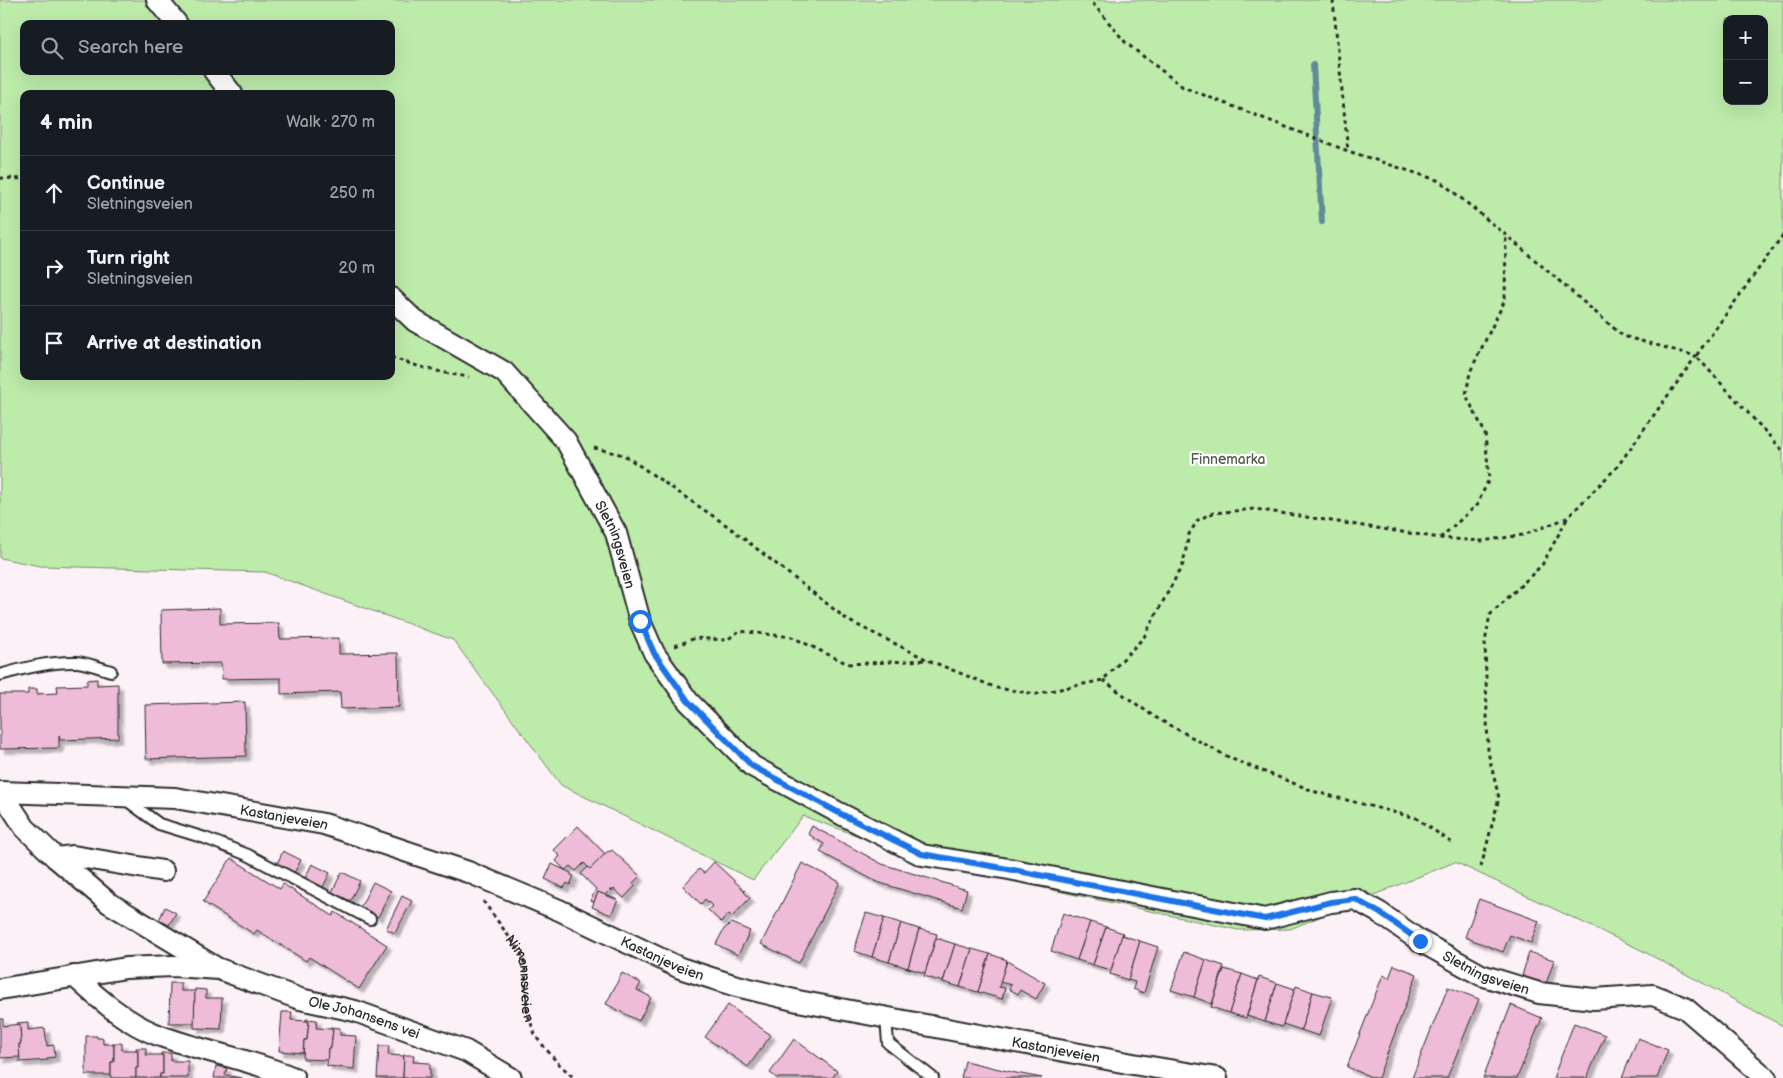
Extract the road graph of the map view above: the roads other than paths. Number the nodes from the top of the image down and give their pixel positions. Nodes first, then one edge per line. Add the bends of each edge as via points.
1 (157, 0) edge
2 (174, 20) edge
3 (217, 75) edge
4 (229, 90) edge
5 (395, 302) edge
6 (111, 672) dead end
7 (0, 675) edge
8 (1, 792) edge
9 (122, 796) junction
10 (56, 858) junction
11 (164, 871) dead end
12 (370, 919) dead end
13 (219, 969) junction
14 (74, 976) junction
15 (0, 989) edge
16 (886, 1018) junction
17 (508, 1076) edge
18 (294, 1078) edge
19 (933, 1078) edge
20 (1216, 1078) edge
21 (1766, 1078) edge

1 - 2 street
3 - 4 street
5 - 21 street, Sletningsveien via 415,321 504,372 566,441 616,533 640,621 654,653 688,701 752,766 922,854 1265,919 1355,899 1481,975 1539,993 1594,998 1653,995 1685,1008
6 - 7 lane via 79,662 25,668
8 - 9 street, Kastanjeveien
8 - 10 street, Ole Johansens vei via 25,828
9 - 12 lane via 159,824 248,854
9 - 16 street, Kastanjeveien via 176,798 324,824 471,874 559,910 680,968 798,1002
10 - 11 street via 73,856
10 - 13 street, Ole Johansens vei via 109,903
13 - 14 street, Ole Johansens vei via 173,966 126,968
13 - 17 street, Ole Johansens vei via 300,999 355,1011 466,1051
14 - 15 street, Ole Johansens vei
14 - 18 street via 128,1020 158,1035
16 - 19 lane via 888,1043
16 - 20 street, Kastanjeveien

